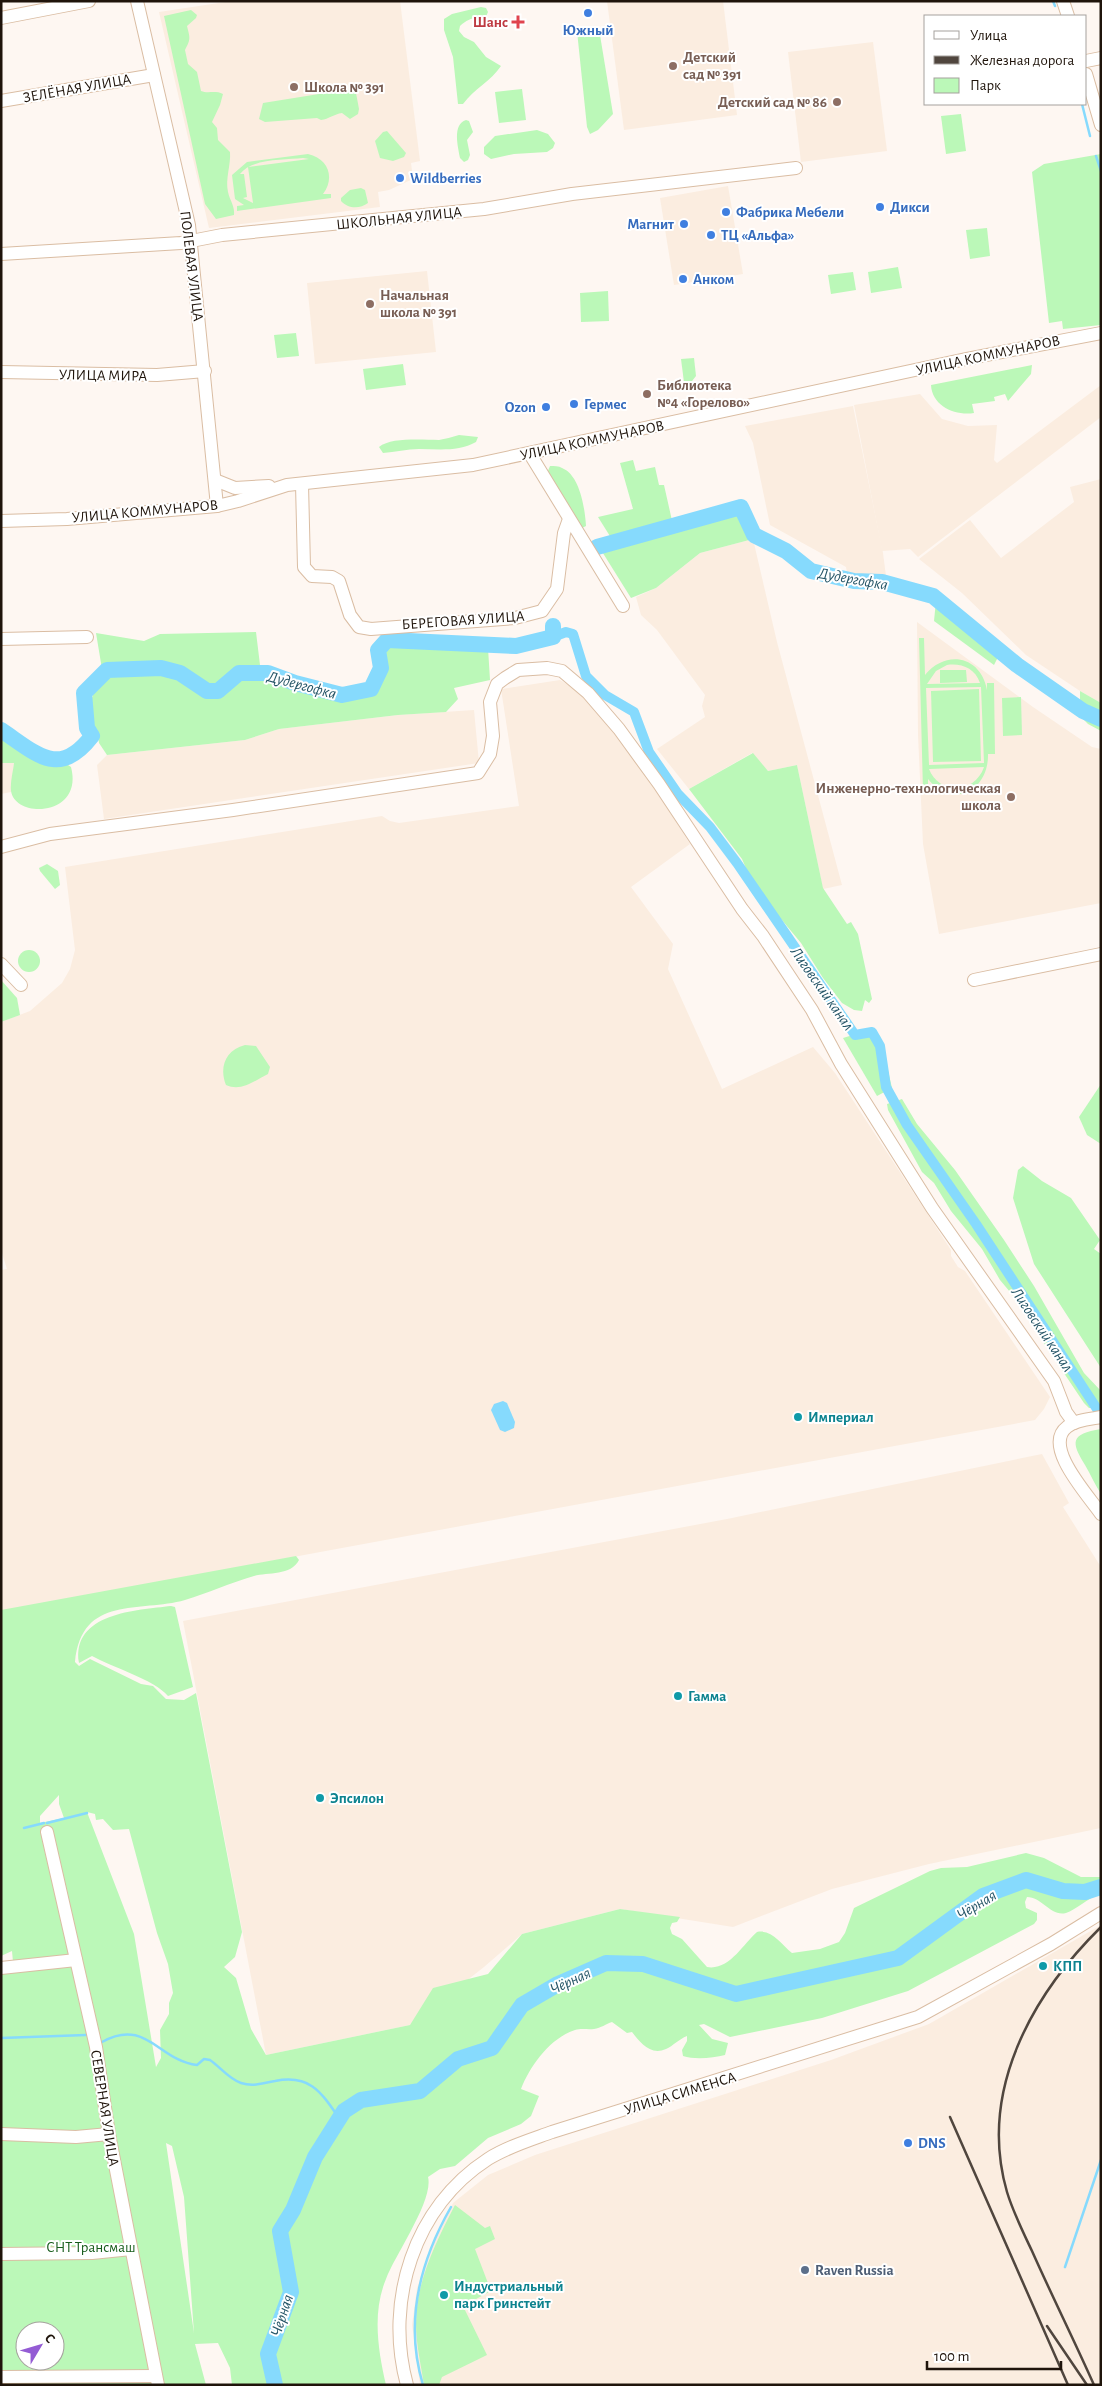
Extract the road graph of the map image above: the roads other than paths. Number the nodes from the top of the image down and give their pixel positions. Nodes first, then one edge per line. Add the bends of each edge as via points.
1 (89, 1) edge
2 (137, 1) edge
3 (1063, 1) edge
4 (1068, 15) edge
5 (1, 18) edge
6 (1101, 58) edge
7 (1087, 61) edge
8 (154, 75) junction
9 (1087, 77) edge
10 (1, 101) edge
11 (1101, 125) edge
12 (796, 168) dead end
13 (192, 242) junction
14 (1, 254) edge
15 (1101, 333) edge
16 (205, 371) junction
17 (1, 372) edge
18 (530, 454) junction
19 (215, 480) junction
20 (302, 484) junction
21 (287, 485) junction
22 (217, 506) junction
23 (569, 519) junction
24 (1, 521) edge
25 (623, 606) dead end
26 (87, 637) dead end
27 (1, 639) edge
28 (1, 847) edge
29 (1101, 954) edge
30 (1, 964) edge
31 (974, 980) dead end
32 (20, 985) dead end
33 (1097, 1418) edge
34 (1074, 1423) junction
35 (1101, 1514) edge
36 (47, 1832) dead end
37 (1101, 1913) edge
38 (76, 1960) junction
39 (1, 1968) edge
40 (1, 2134) edge
41 (109, 2134) junction
42 (131, 2249) junction
43 (1, 2254) edge
44 (1, 2377) edge
45 (157, 2380) edge
46 (407, 2385) edge

1 - 5 street
2 - 8 street, ПОЛЕВАЯ УЛИЦА
3 - 4 street
6 - 7 street
8 - 10 street, ЗЕЛЁНАЯ УЛИЦА
8 - 13 street, ПОЛЕВАЯ УЛИЦА
9 - 11 street
12 - 13 street, ШКОЛЬНАЯ УЛИЦА via 579,194 484,210 222,235
13 - 14 street, ШКОЛЬНАЯ УЛИЦА
13 - 16 street, ПОЛЕВАЯ УЛИЦА
15 - 18 street, УЛИЦА КОММУНАРОВ via 966,359
16 - 17 street, УЛИЦА МИРА via 157,375
16 - 19 street, ПОЛЕВАЯ УЛИЦА
18 - 20 street, УЛИЦА КОММУНАРОВ via 464,466
18 - 23 street
19 - 21 street, УЛИЦА КОММУНАРОВ via 235,488
19 - 22 street, ПОЛЕВАЯ УЛИЦА
20 - 21 street, УЛИЦА КОММУНАРОВ
20 - 23 street, БЕРЕГОВАЯ УЛИЦА via 304,567 312,576 332,577 340,581 353,621 359,627 371,629 515,618 542,611 556,589 564,532
21 - 22 street, УЛИЦА КОММУНАРОВ
22 - 24 street, УЛИЦА КОММУНАРОВ via 67,519
23 - 25 street
26 - 27 street
28 - 34 street via 50,834 478,772 490,754 493,736 490,702 497,684 518,670 547,668 562,671 588,692 619,729 763,936 812,1010 841,1064 932,1208 1054,1382
29 - 31 street
30 - 32 street
33 - 34 street
34 - 35 street via 1060,1435 1060,1452
36 - 38 street, СЕВЕРНАЯ УЛИЦА
37 - 46 street, УЛИЦА СИМЕНСА via 918,2017 552,2132 489,2159 461,2181 437,2207 412,2256 401,2291 398,2328
38 - 39 street
38 - 41 street, СЕВЕРНАЯ УЛИЦА via 96,2047
40 - 41 street via 76,2137
41 - 42 street, СЕВЕРНАЯ УЛИЦА
42 - 43 street
42 - 45 street, СЕВЕРНАЯ УЛИЦА
44 - 45 street

